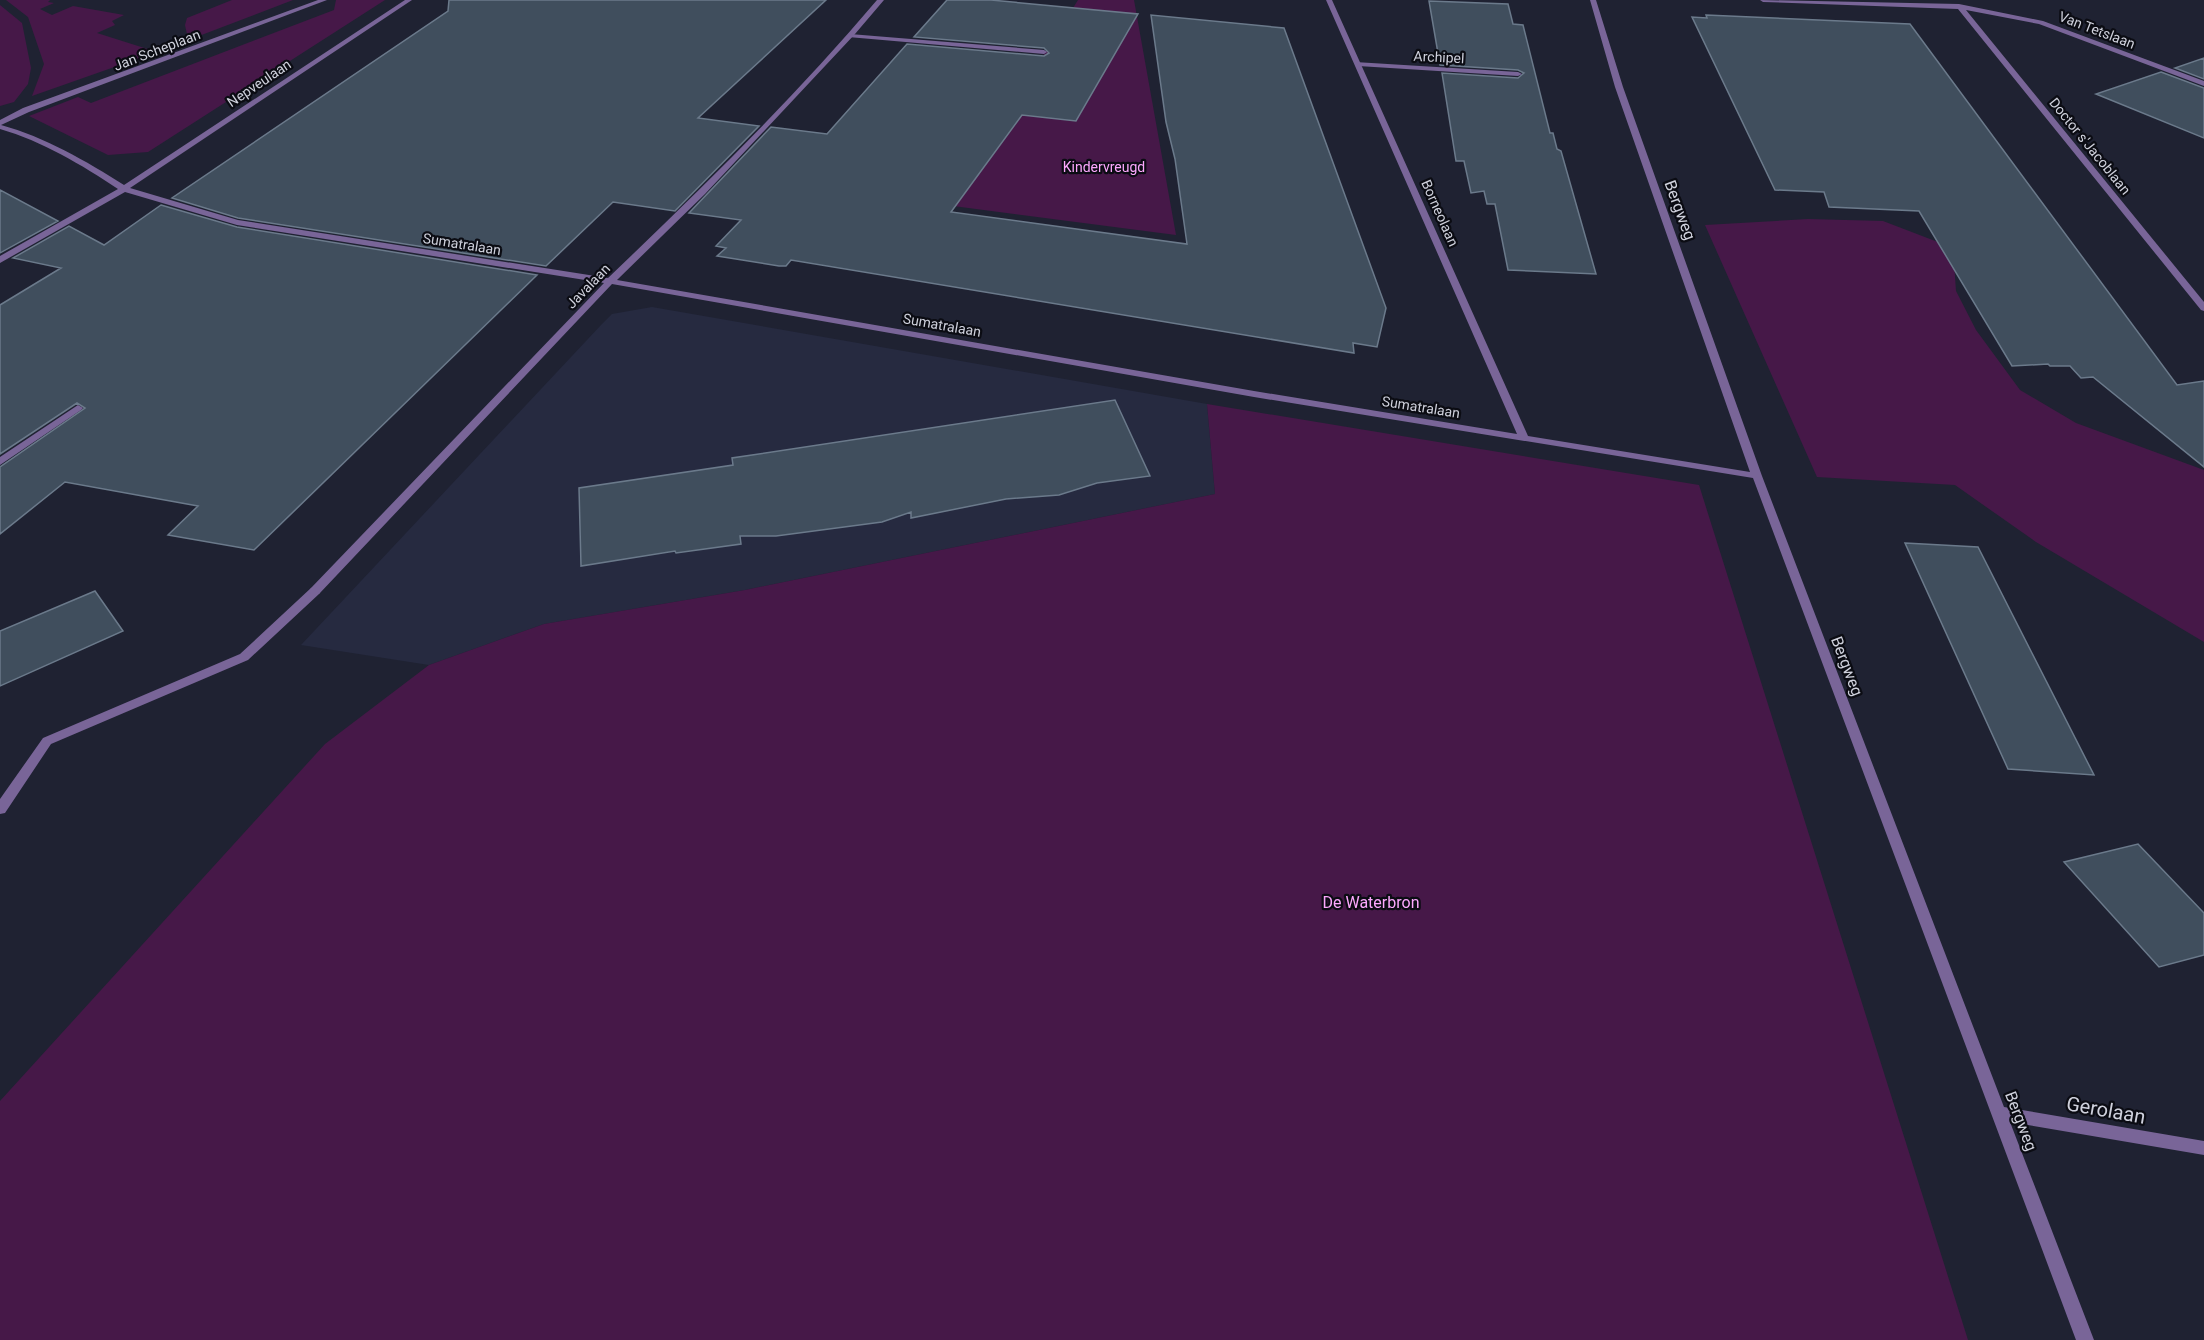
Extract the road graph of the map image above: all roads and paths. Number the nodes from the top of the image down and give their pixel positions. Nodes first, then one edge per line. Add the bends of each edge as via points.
1 (324, 0) edge
2 (409, 0) edge
3 (881, 0) edge
4 (1329, 0) edge
5 (1593, 0) edge
6 (1763, 0) edge
7 (1958, 3) edge
8 (850, 36) junction
9 (1044, 52) dead end
10 (1358, 64) junction
11 (1518, 74) dead end
12 (2204, 84) edge
13 (0, 125) edge
14 (124, 189) junction
15 (0, 260) edge
16 (610, 281) junction
17 (2204, 308) edge
18 (78, 408) dead end
19 (1524, 438) junction
20 (0, 462) edge
21 (1757, 476) junction
22 (0, 809) edge
23 (2000, 1113) junction
24 (2204, 1148) edge
25 (2085, 1340) edge

1 - 13 street, Jan Scheplaan via 26,110
2 - 14 street, Nepveulaan
3 - 8 street, Javalaan
4 - 10 street, Borneolaan
5 - 21 street, Bergweg via 1619,87
6 - 7 street, Van Tetslaan
7 - 12 street, Van Tetslaan via 2041,22
7 - 17 street, Doctor s'Jacoblaan
8 - 9 street
8 - 16 street, Javalaan via 702,192
10 - 11 street, Archipel
10 - 19 street, Borneolaan
13 - 14 street via 87,165
14 - 15 street, Nepveulaan
14 - 16 street, Sumatralaan via 237,222
16 - 19 street, Sumatralaan
16 - 22 street, Javalaan via 315,591 244,657 47,741
18 - 20 street
19 - 21 street, Sumatralaan
21 - 23 street, Bergweg
23 - 24 street, Gerolaan
23 - 25 street, Bergweg

